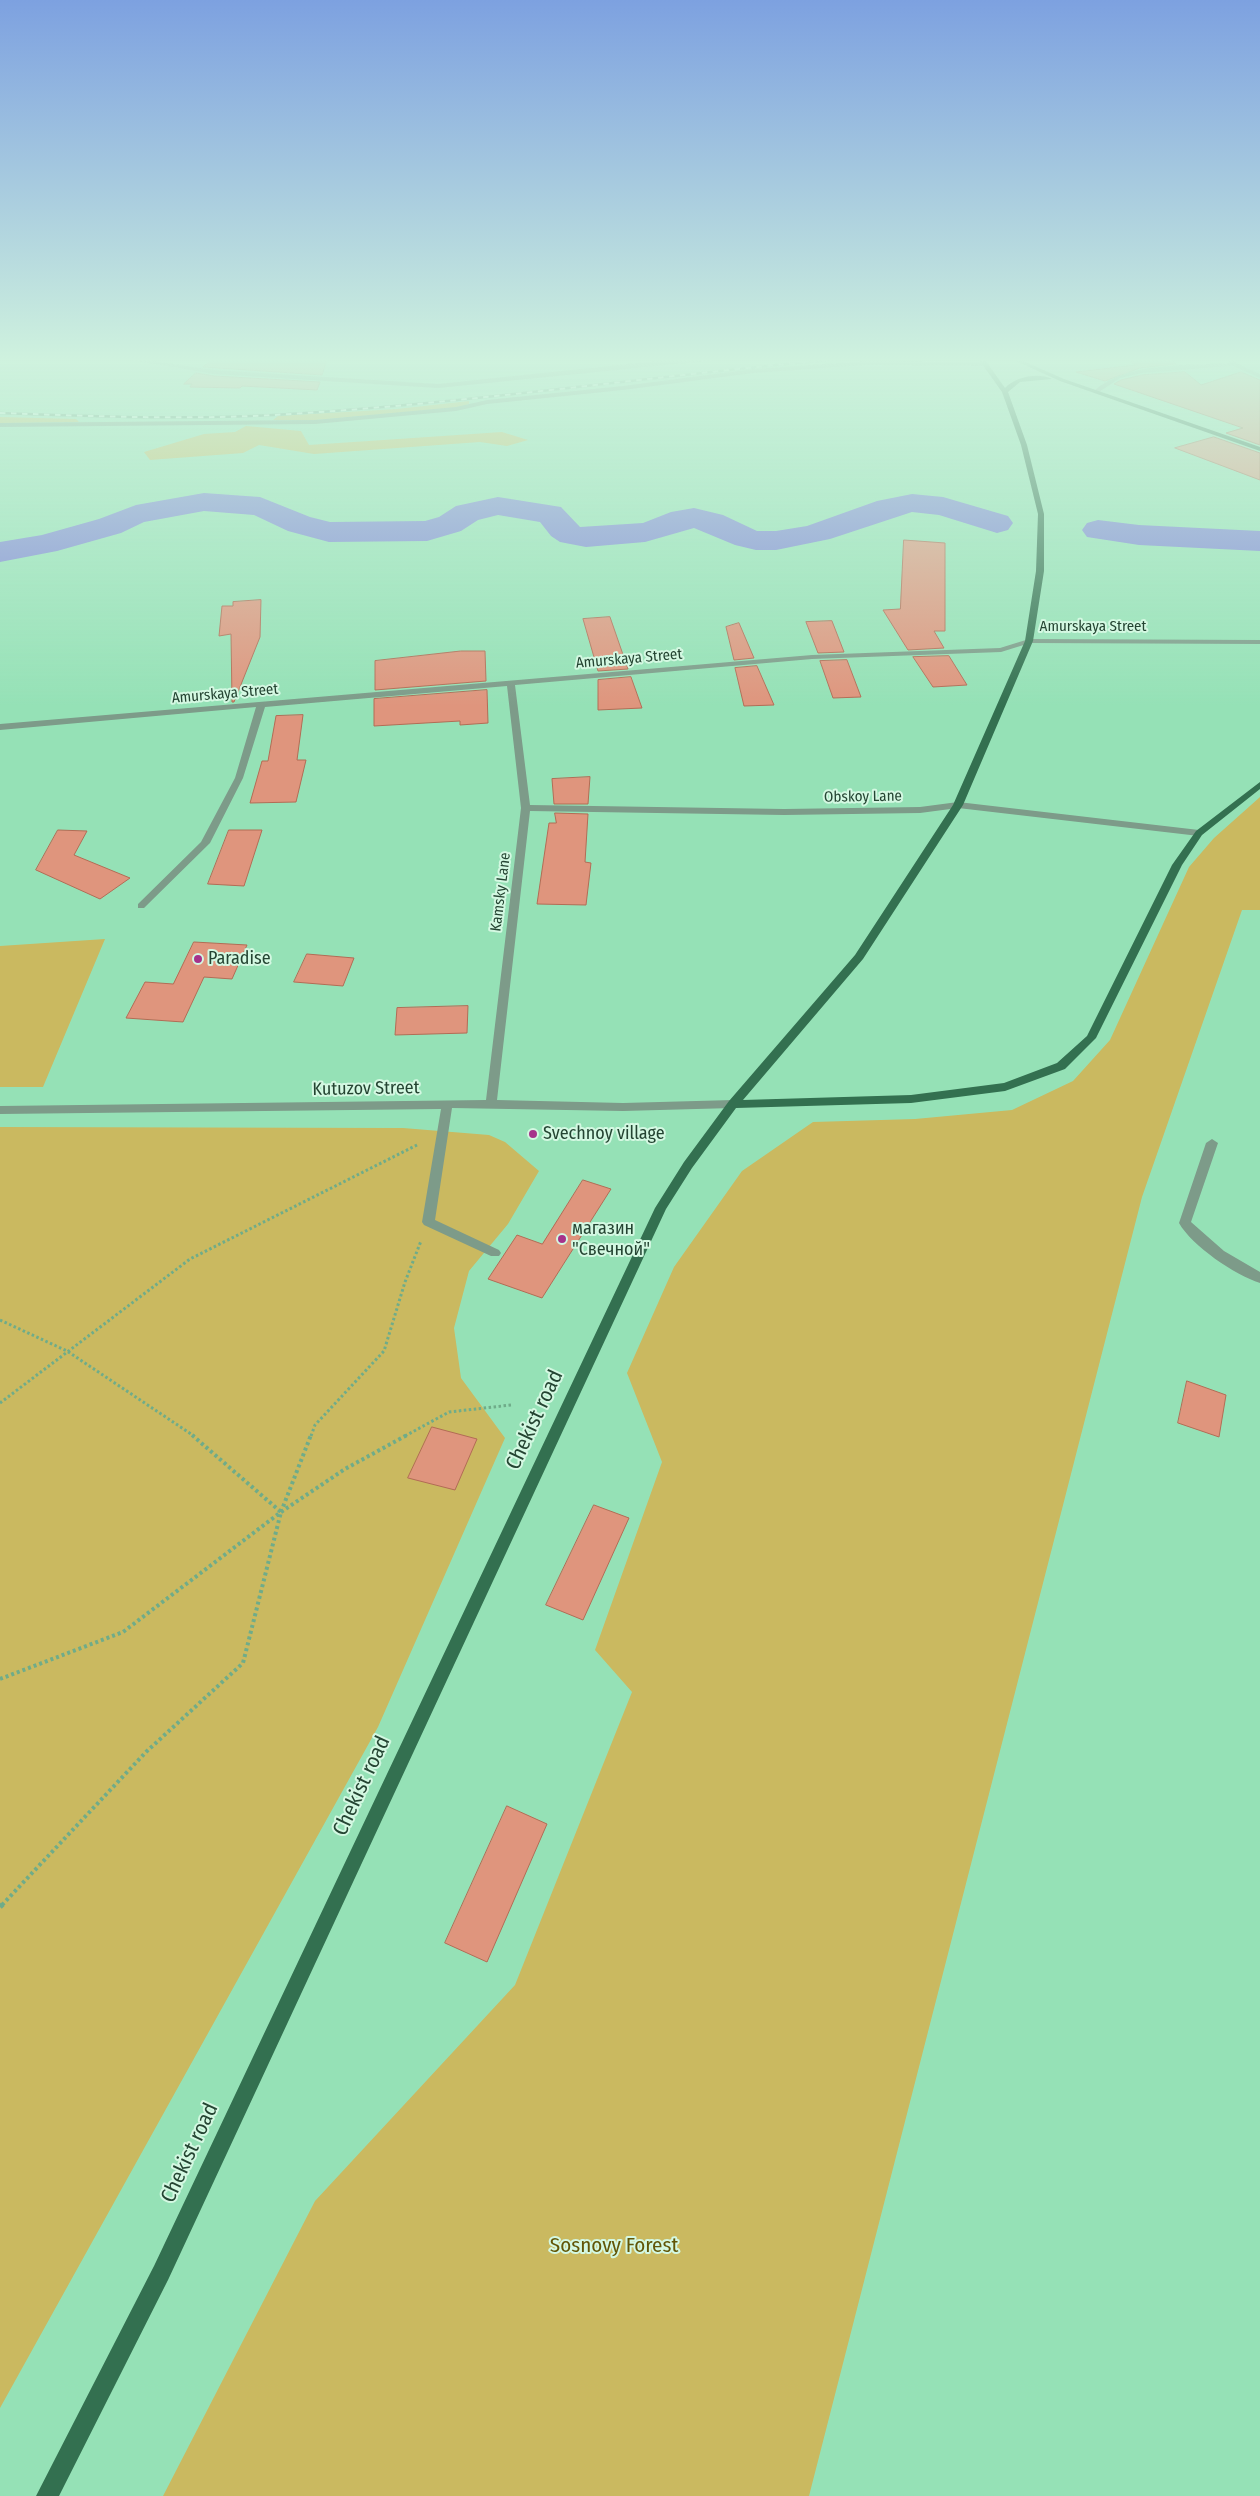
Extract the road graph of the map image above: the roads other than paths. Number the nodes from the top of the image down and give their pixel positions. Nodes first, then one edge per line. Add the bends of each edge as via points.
1 (1031, 473) edge
2 (1029, 641) junction
3 (1260, 642) edge
4 (511, 683) junction
5 (261, 705) junction
6 (0, 727) edge
7 (1260, 784) edge
8 (958, 806) junction
9 (526, 808) junction
10 (1199, 833) junction
11 (141, 906) dead end
12 (491, 1104) junction
13 (733, 1104) junction
14 (447, 1105) junction
15 (0, 1110) edge
16 (1212, 1143) dead end
17 (495, 1253) dead end
18 (1260, 1278) edge
19 (47, 2496) edge

1 - 2 main road, Chekist road via 1041,514 1040,571
2 - 3 street, Amurskaya Street
2 - 4 street, Amurskaya Street via 1001,650 812,657
2 - 8 main road, Chekist road
4 - 5 street, Amurskaya Street
4 - 9 street, Kamsky Lane
5 - 6 street, Amurskaya Street
5 - 11 street via 239,778 206,843
7 - 10 main road
8 - 9 street, Obskoy Lane via 920,810 804,812
8 - 10 street, Obskoy Lane
8 - 13 main road, Chekist road via 859,957
9 - 12 street, Kamsky Lane
10 - 13 main road via 1177,865 1090,1038 1061,1066 1005,1087 911,1099
12 - 13 street, Kutuzov Street via 624,1107
12 - 14 street, Kutuzov Street
13 - 19 main road, Chekist road via 688,1165 662,1208 161,2273
14 - 15 street, Kutuzov Street
14 - 17 street via 428,1222
16 - 18 street via 1185,1223 1221,1258

